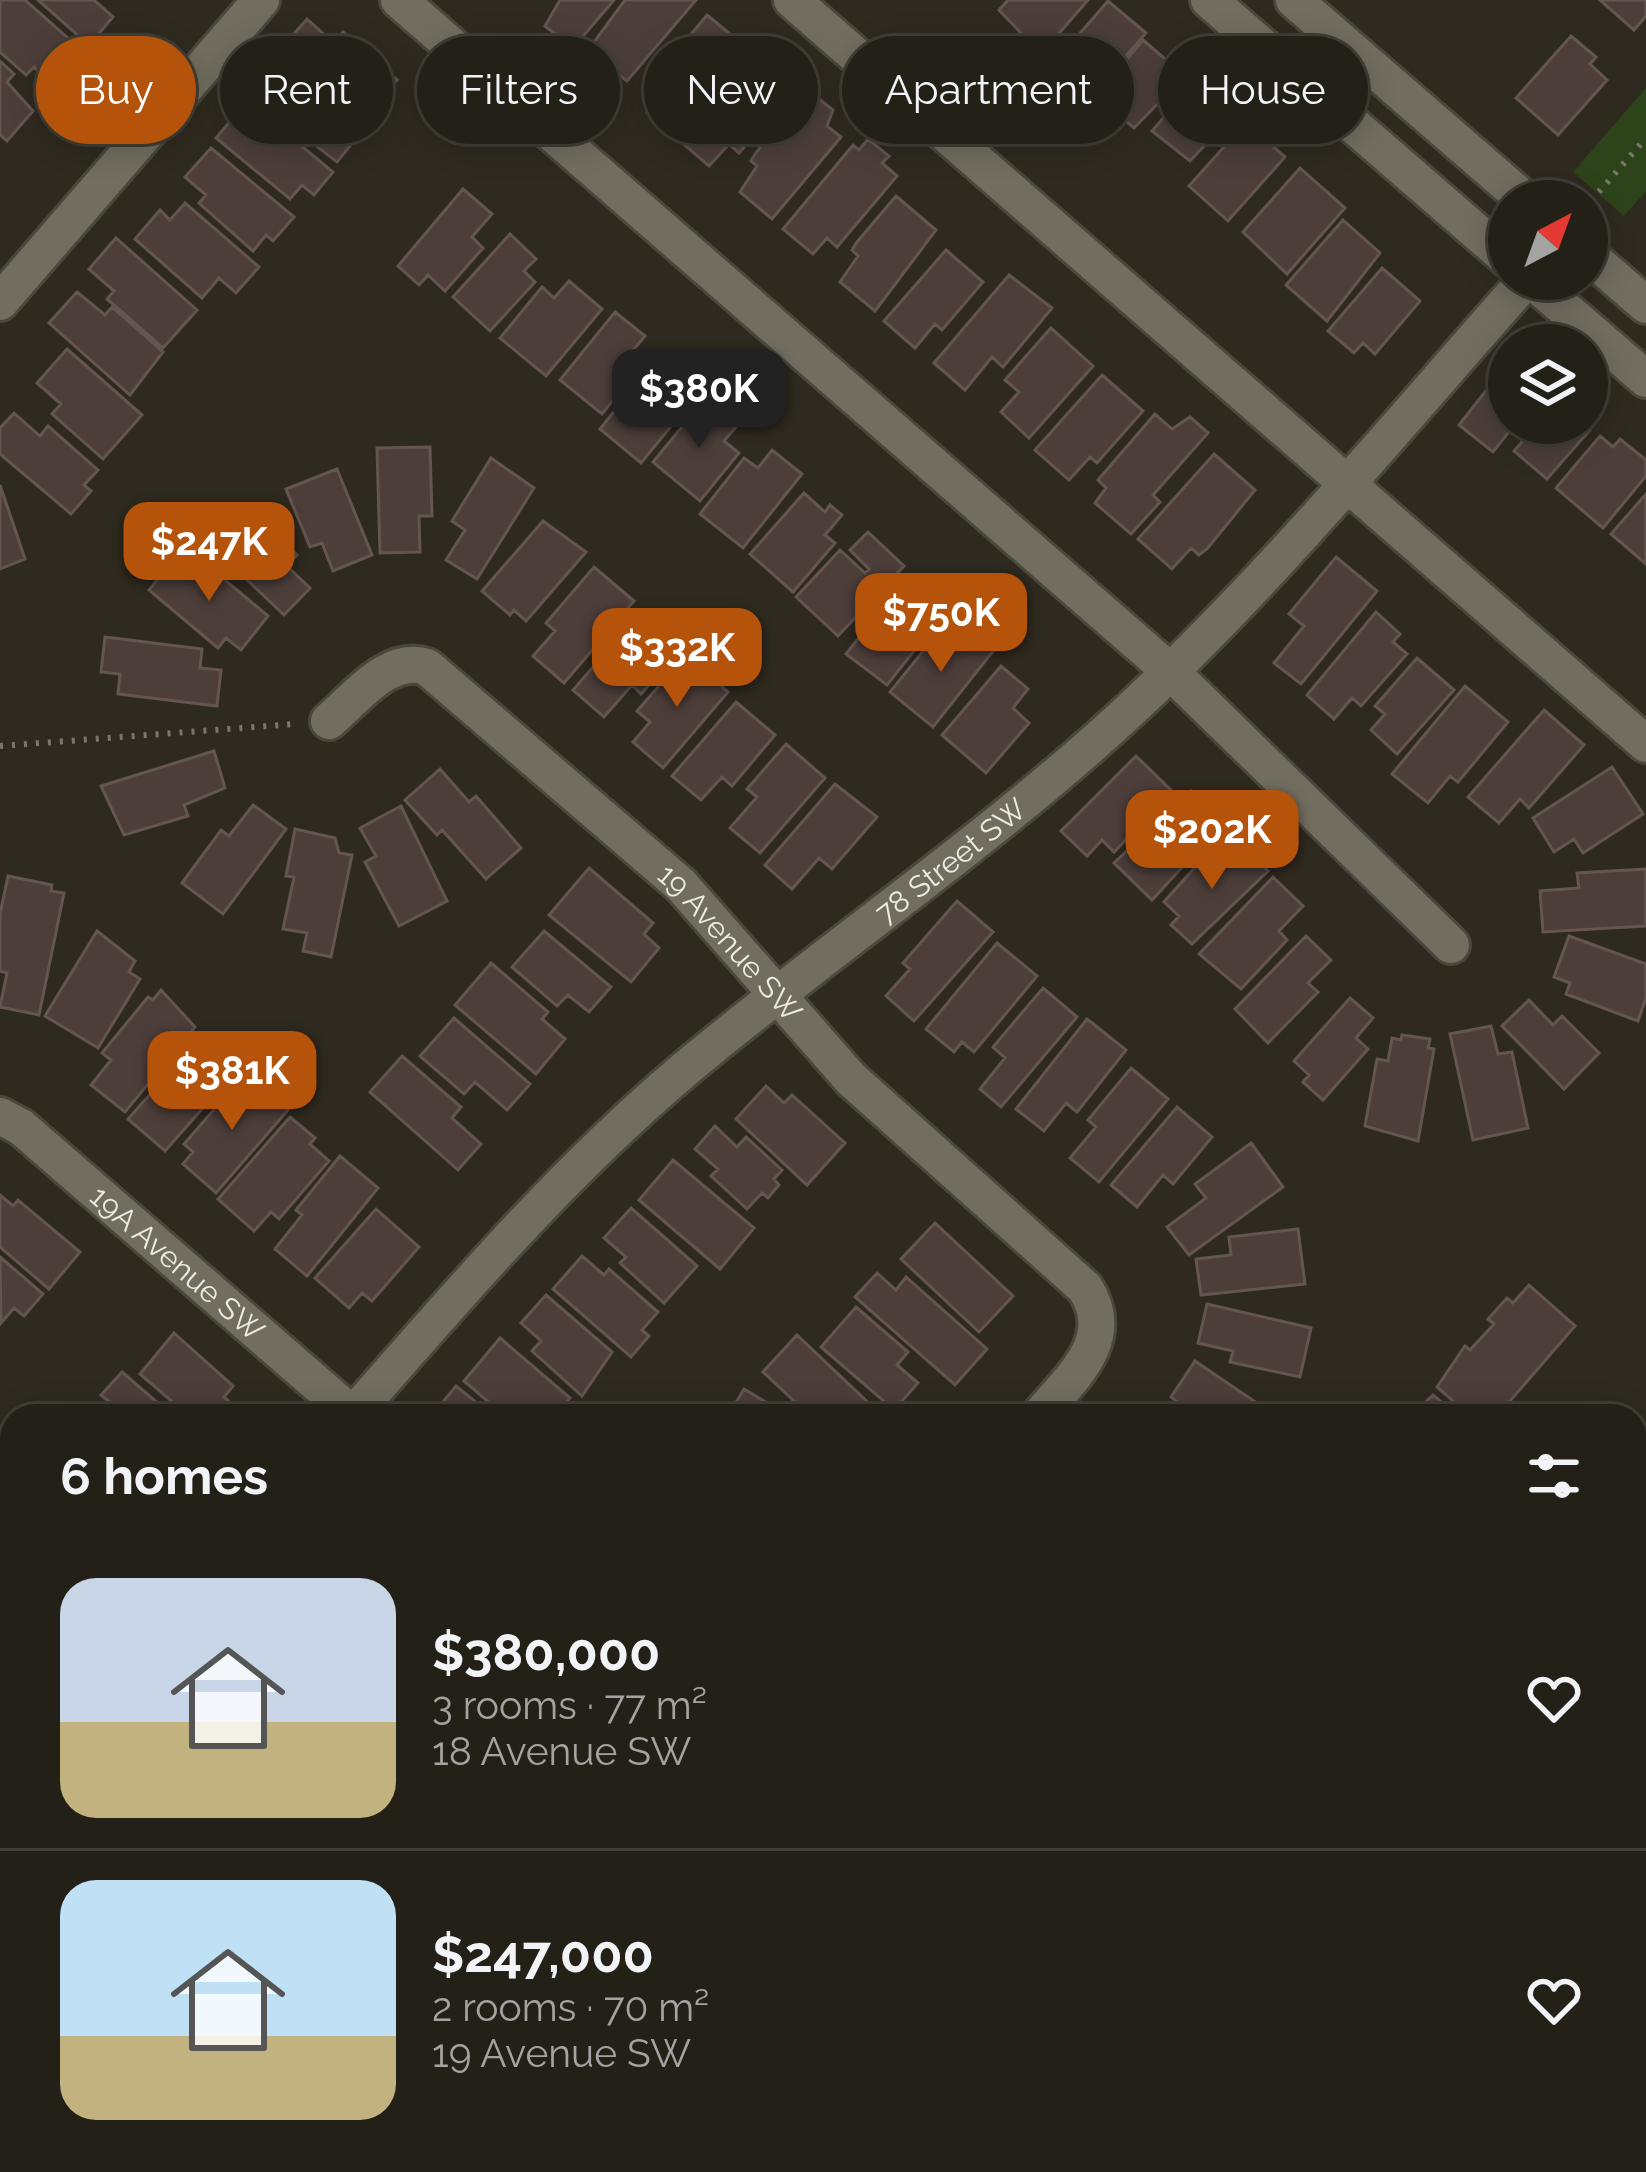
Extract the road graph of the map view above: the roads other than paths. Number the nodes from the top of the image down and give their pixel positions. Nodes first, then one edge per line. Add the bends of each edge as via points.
1 (261, 0) edge
2 (399, 0) edge
3 (793, 0) edge
4 (1209, 0) edge
5 (1294, 0) edge
6 (1502, 180) edge
7 (1488, 242) edge
8 (1608, 272) edge
9 (1509, 300) edge
10 (1553, 300) edge
11 (0, 302) edge
12 (1646, 304) edge
13 (1646, 379) edge
14 (1347, 482) junction
15 (1171, 672) junction
16 (329, 721) road end
17 (1646, 744) edge
18 (1451, 945) dead end
19 (777, 995) junction
20 (0, 1116) edge
21 (339, 1404) edge
22 (364, 1404) edge
23 (1049, 1404) edge

1 - 11 street
2 - 15 street
3 - 14 street
4 - 7 street
5 - 6 street
8 - 12 street
9 - 14 street, 78 Street SW
10 - 13 street
14 - 15 street, 78 Street SW
14 - 17 street
15 - 18 street
15 - 19 street, 78 Street SW via 1049,781
16 - 19 street, 19 Avenue SW via 386,671 414,662 428,667 681,885
19 - 22 street, 78 Street SW via 559,1185
19 - 23 street, 19 Avenue SW via 874,1102 1085,1288 1099,1319 1087,1358
20 - 21 street, 19A Avenue SW

